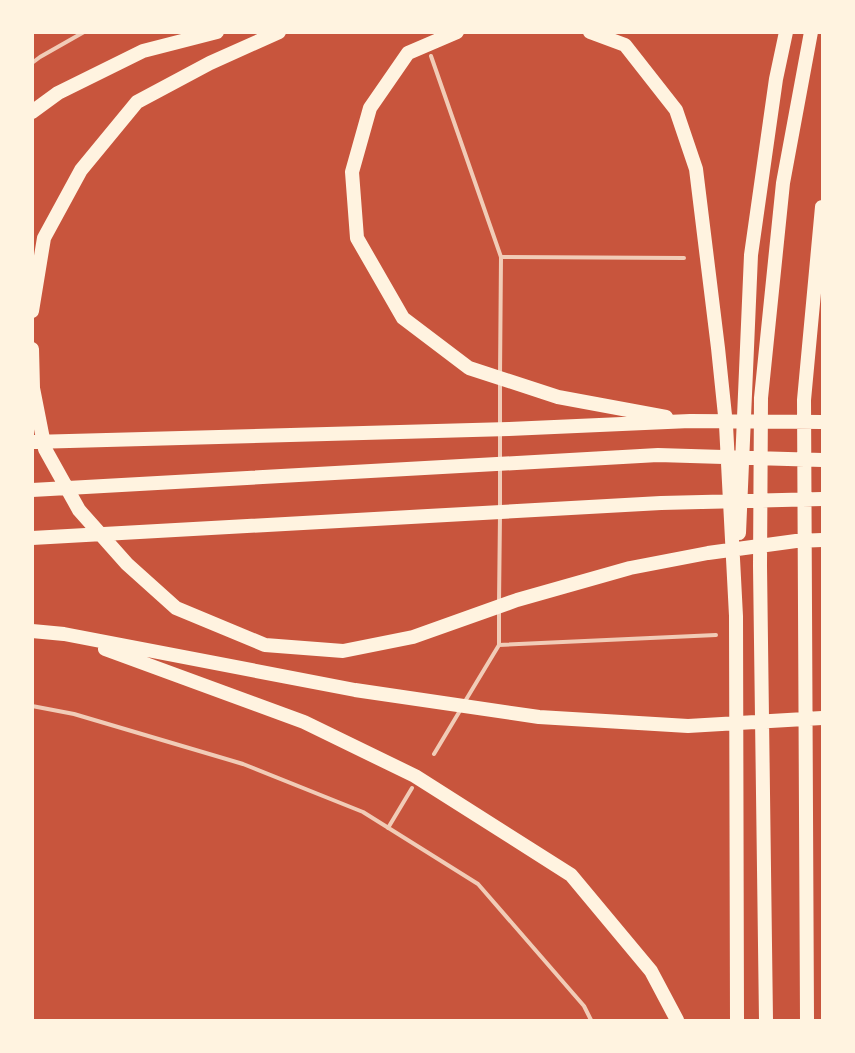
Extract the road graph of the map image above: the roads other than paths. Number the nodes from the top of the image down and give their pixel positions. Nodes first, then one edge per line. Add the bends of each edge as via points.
1 (84, 32) edge
2 (217, 32) edge
3 (279, 32) edge
4 (457, 32) edge
5 (590, 32) edge
6 (786, 32) edge
7 (810, 32) edge
8 (431, 56) dead end
9 (32, 63) edge
10 (32, 112) edge
11 (822, 207) edge
12 (501, 257) junction
13 (684, 258) dead end
14 (32, 311) edge
15 (32, 349) edge
16 (690, 421) junction
17 (822, 422) edge
18 (32, 442) edge
19 (822, 460) edge
20 (32, 490) edge
21 (822, 499) edge
22 (32, 538) edge
23 (822, 540) edge
24 (736, 616) junction
25 (32, 630) edge
26 (64, 634) junction
27 (716, 635) dead end
28 (499, 645) junction
29 (32, 706) edge
30 (822, 718) edge
31 (434, 754) dead end
32 (412, 788) dead end
33 (388, 828) junction
34 (591, 1020) edge
35 (677, 1020) edge
36 (737, 1020) edge
37 (766, 1020) edge
38 (807, 1020) edge

1 - 9 lane
2 - 10 highway via 143,51 58,93
3 - 14 highway via 210,62 138,102 81,170 44,238
4 - 16 highway via 408,53 370,108 352,172 356,238 403,318 470,368 558,398
5 - 24 highway via 625,46 676,110 696,168 726,425
6 - 24 highway via 776,79 751,255
7 - 37 highway via 784,183 761,398
8 - 12 lane
11 - 38 highway via 804,400
12 - 13 lane
12 - 28 lane
15 - 23 highway via 33,388 45,449 79,510 127,564 176,608 265,645 343,651 361,648 414,638 518,600 630,568 708,552
16 - 17 highway
16 - 18 highway
19 - 20 highway via 658,455
21 - 22 highway via 660,503
24 - 36 highway
25 - 26 highway
26 - 30 highway via 355,690 539,717 688,726
26 - 35 highway via 304,722 415,776 571,875 651,971
27 - 28 lane
28 - 31 lane
29 - 33 lane via 74,714 243,764 363,812
32 - 33 lane
33 - 34 lane via 478,884 584,1006

